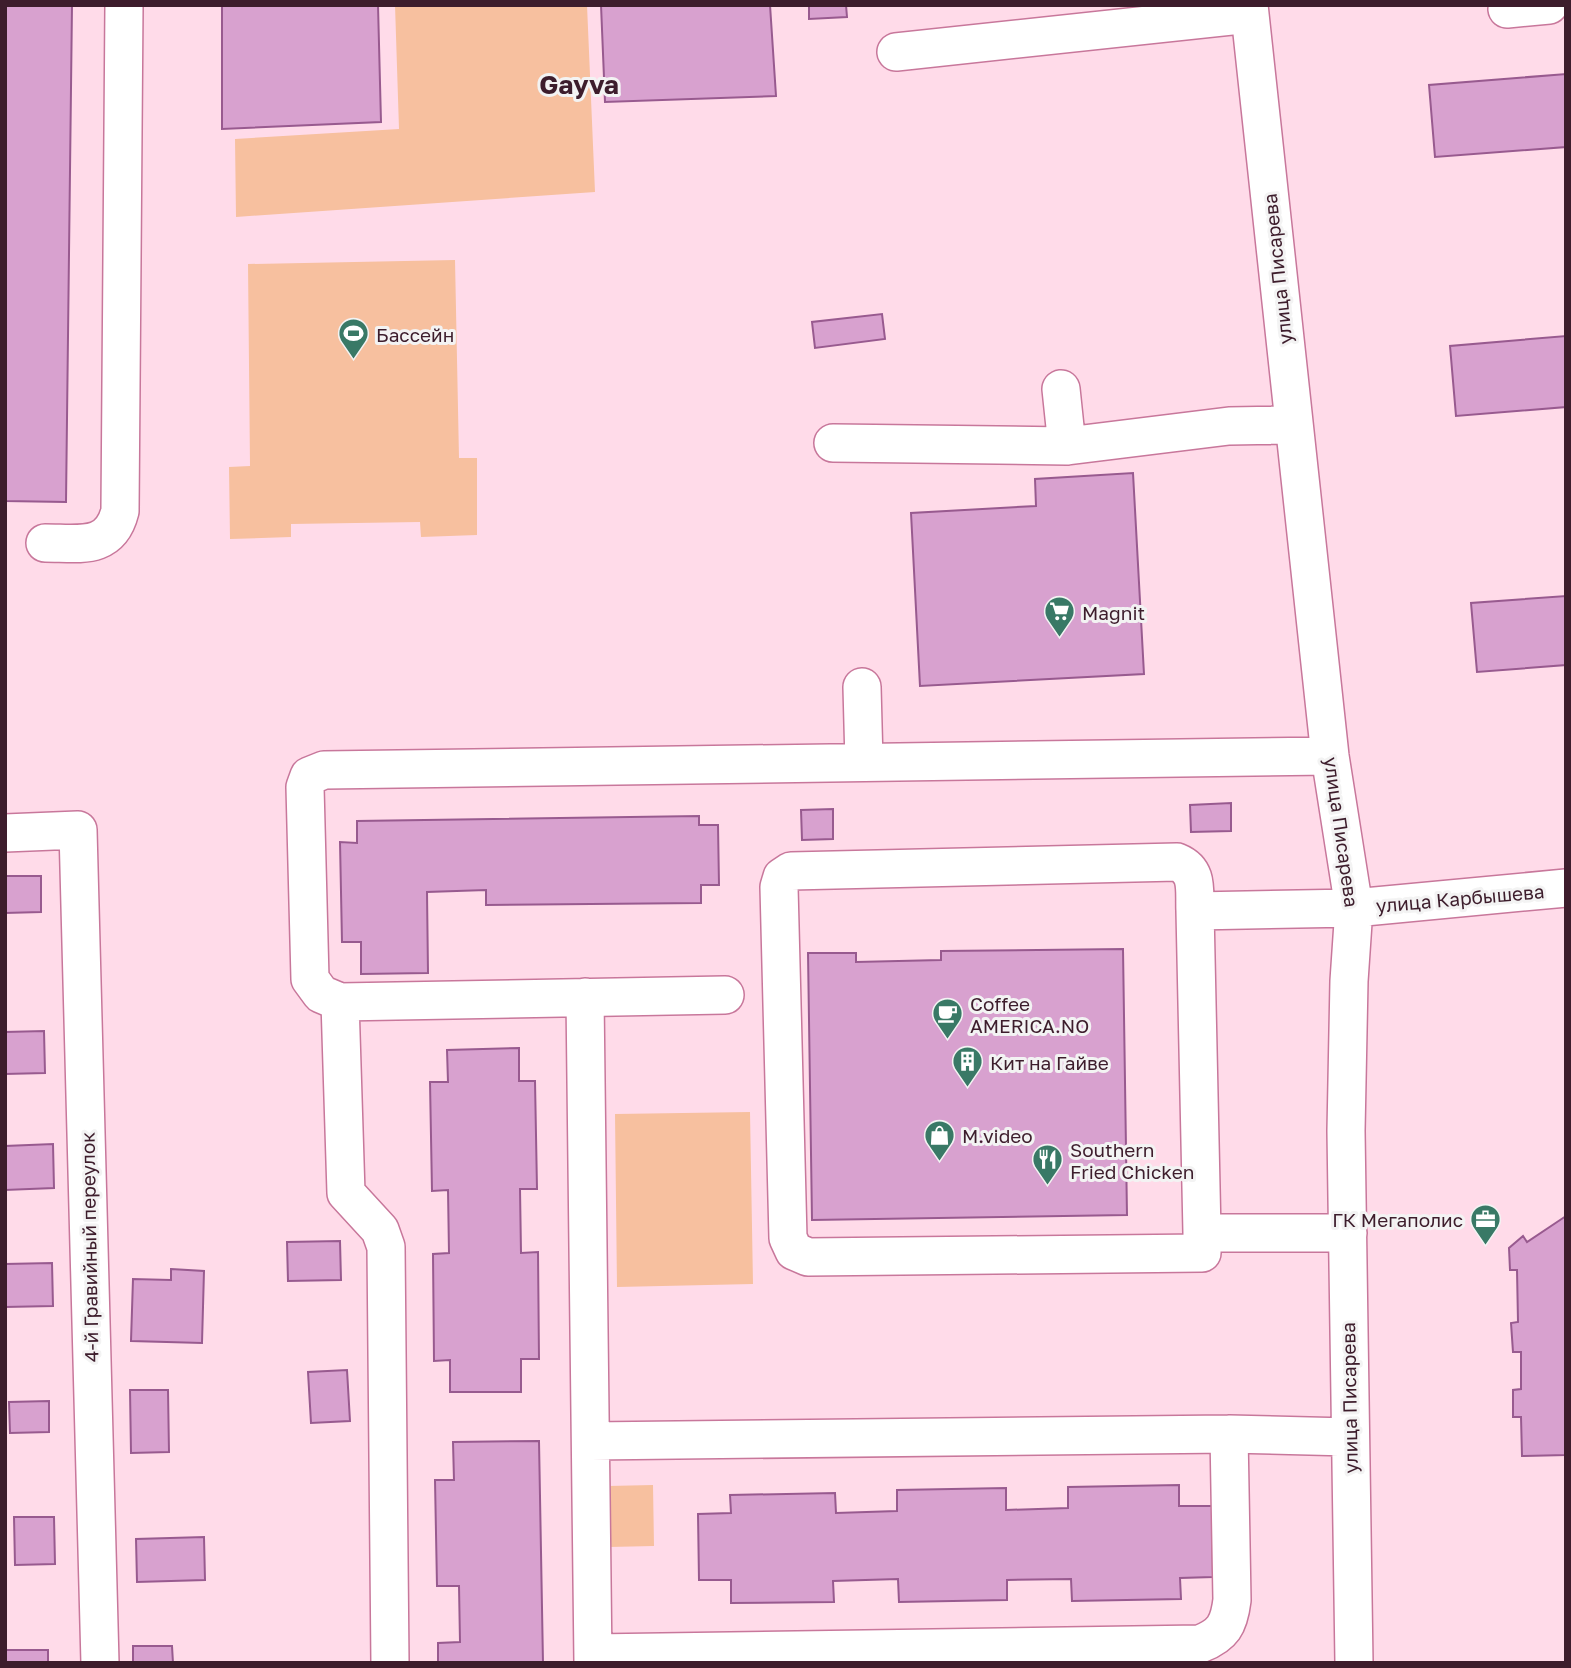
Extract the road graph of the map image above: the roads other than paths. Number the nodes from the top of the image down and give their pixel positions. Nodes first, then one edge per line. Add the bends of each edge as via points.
1 (124, 5) edge
2 (1549, 5) edge
3 (1507, 9) dead end
4 (1249, 10) edge
5 (896, 52) dead end
6 (1061, 389) dead end
7 (1294, 425) junction
8 (833, 443) dead end
9 (1067, 446) junction
10 (45, 543) dead end
11 (862, 687) dead end
12 (1330, 756) junction
13 (864, 762) junction
14 (5, 833) edge
15 (1566, 888) edge
16 (1354, 908) junction
17 (1195, 911) junction
18 (725, 995) dead end
19 (585, 997) junction
20 (340, 1002) junction
21 (1202, 1233) junction
22 (1348, 1233) junction
23 (1229, 1434) junction
24 (1349, 1437) junction
25 (591, 1441) junction
26 (593, 1658) edge
27 (100, 1663) edge
28 (390, 1663) edge
29 (1354, 1663) edge

1 - 10 street via 120,511 116,527 106,538 88,543
2 - 3 street
4 - 5 street
4 - 7 street, улица Писарева
6 - 9 street
7 - 9 street via 1229,426
7 - 12 street, улица Писарева
8 - 9 street
11 - 13 street
12 - 13 street
12 - 16 street, улица Писарева
13 - 20 street via 324,770 309,776 305,787 310,979 321,994
14 - 27 street, 4-й Гравийный переулок via 78,830
15 - 16 street, улица Карбышева
16 - 17 street, улица Карбышева
16 - 22 street, улица Писарева via 1349,981
17 - 21 street
17 - 21 street via 1194,877 1189,867 1177,863 791,871 782,877 779,887 788,1238 794,1251 808,1257 1202,1252
18 - 19 street
19 - 20 street
19 - 25 street
20 - 28 street via 346,1193 380,1230 386,1247
21 - 22 street
22 - 24 street, улица Писарева
23 - 24 street
23 - 25 street
23 - 26 street via 1229,1621 1218,1637 1199,1644
24 - 29 street, улица Писарева
25 - 26 street

